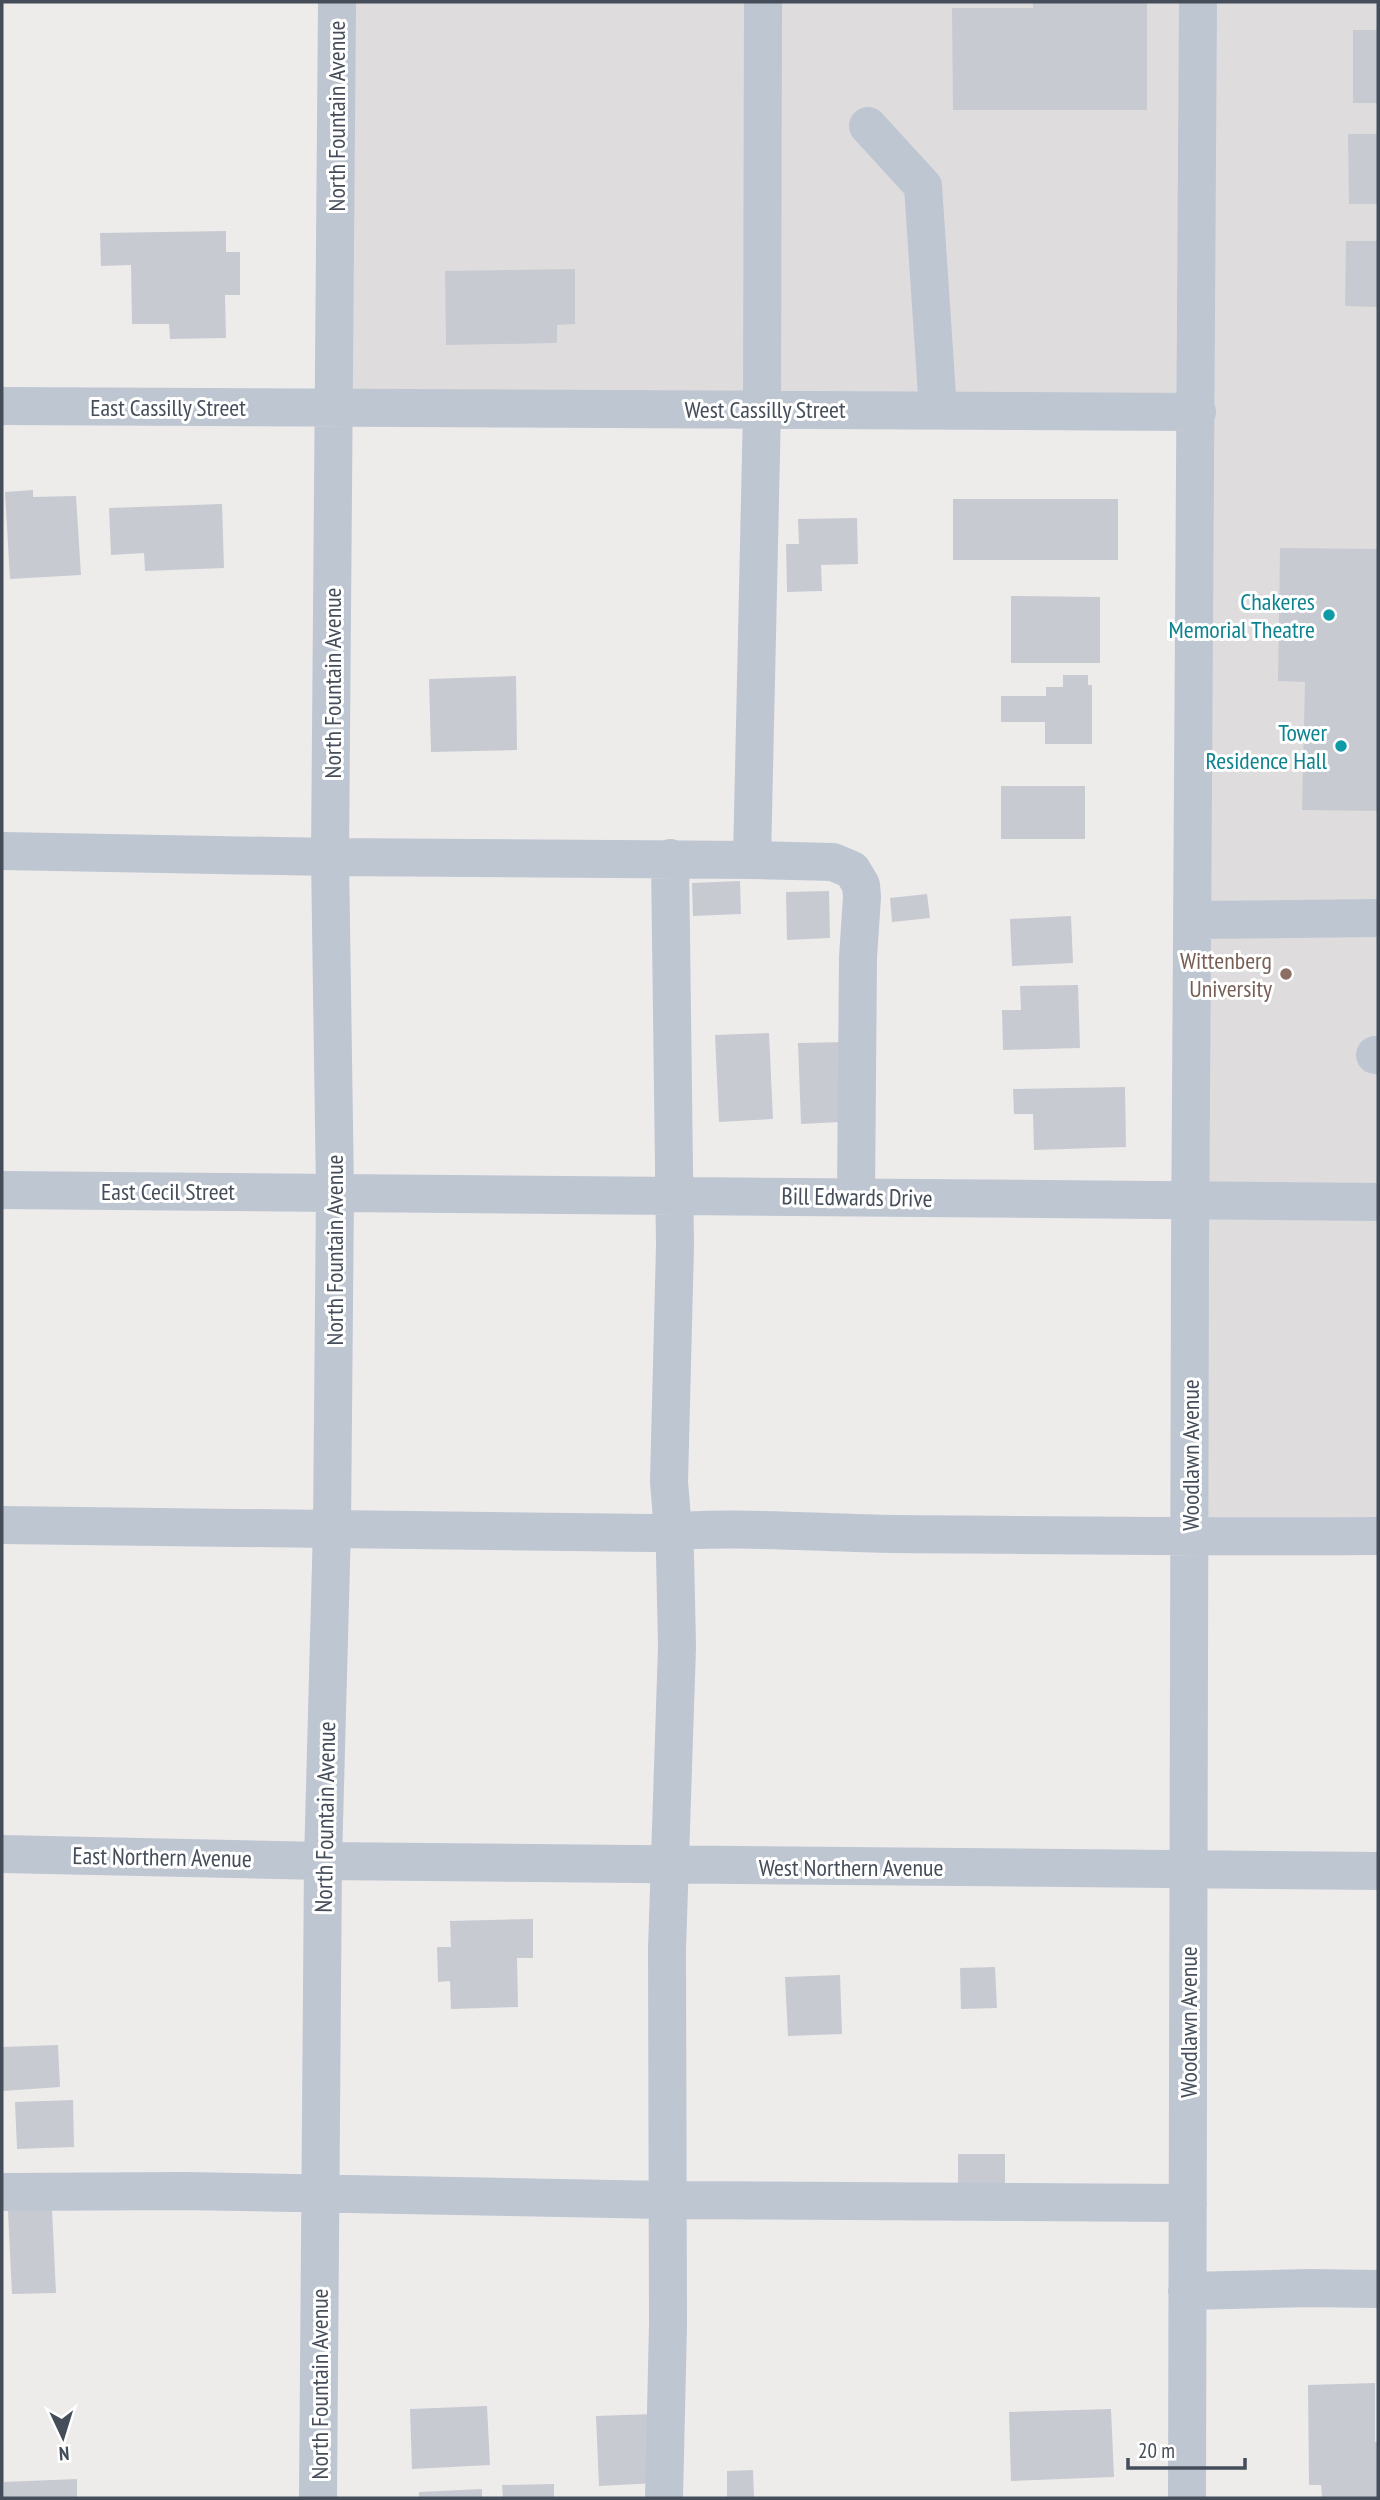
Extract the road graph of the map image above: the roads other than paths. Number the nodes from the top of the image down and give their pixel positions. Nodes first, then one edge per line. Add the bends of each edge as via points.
1 (337, 2) edge
2 (763, 2) edge
3 (1198, 2) edge
4 (868, 126) dead end
5 (2, 406) edge
6 (334, 408) junction
7 (762, 409) junction
8 (937, 410) junction
9 (1197, 412) junction
10 (2, 851) edge
11 (330, 857) junction
12 (670, 858) junction
13 (752, 860) junction
14 (1378, 918) edge
15 (1193, 920) junction
16 (2, 1190) edge
17 (335, 1192) junction
18 (675, 1195) junction
19 (856, 1198) junction
20 (1191, 1201) junction
21 (1378, 1202) edge
22 (2, 1525) edge
23 (332, 1527) junction
24 (673, 1531) junction
25 (1378, 1536) edge
26 (1190, 1537) junction
27 (2, 1854) edge
28 (323, 1861) junction
29 (669, 1866) junction
30 (1189, 1870) junction
31 (1378, 1871) edge
32 (2, 2192) edge
33 (321, 2194) junction
34 (666, 2200) junction
35 (1188, 2203) junction
36 (1378, 2289) edge
37 (1187, 2291) junction
38 (318, 2498) edge
39 (664, 2498) edge
40 (1187, 2498) edge

1 - 6 street, North Fountain Avenue
2 - 7 street
3 - 9 street, Woodlawn Avenue
4 - 8 street via 923,186
5 - 6 street, East Cassilly Street
6 - 7 street, West Cassilly Street
6 - 11 street, North Fountain Avenue
7 - 8 street, West Cassilly Street
7 - 13 street
8 - 9 street, West Cassilly Street
9 - 15 street, Woodlawn Avenue
10 - 11 street
11 - 12 street
11 - 17 street, North Fountain Avenue
12 - 13 street
12 - 18 street
13 - 19 street via 833,862 852,870 861,885
14 - 15 street
15 - 20 street, Woodlawn Avenue
16 - 17 street, East Cecil Street
17 - 18 street, Bill Edwards Drive
17 - 23 street, North Fountain Avenue
18 - 19 street, Bill Edwards Drive
18 - 24 street via 669,1482
19 - 20 street, Bill Edwards Drive
20 - 21 street, Bill Edwards Drive
20 - 26 street, Woodlawn Avenue
22 - 23 street
23 - 24 street
23 - 28 street, North Fountain Avenue
24 - 26 street
24 - 29 street via 677,1647
25 - 26 street
26 - 30 street, Woodlawn Avenue
27 - 28 street, East Northern Avenue
28 - 29 street, West Northern Avenue
28 - 33 street, North Fountain Avenue
29 - 30 street, West Northern Avenue
29 - 34 street
30 - 31 street, West Northern Avenue
30 - 35 street, Woodlawn Avenue
32 - 33 street
33 - 34 street
33 - 38 street, North Fountain Avenue
34 - 35 street
34 - 39 street
35 - 37 street, Woodlawn Avenue
36 - 37 street
37 - 40 street, Woodlawn Avenue

